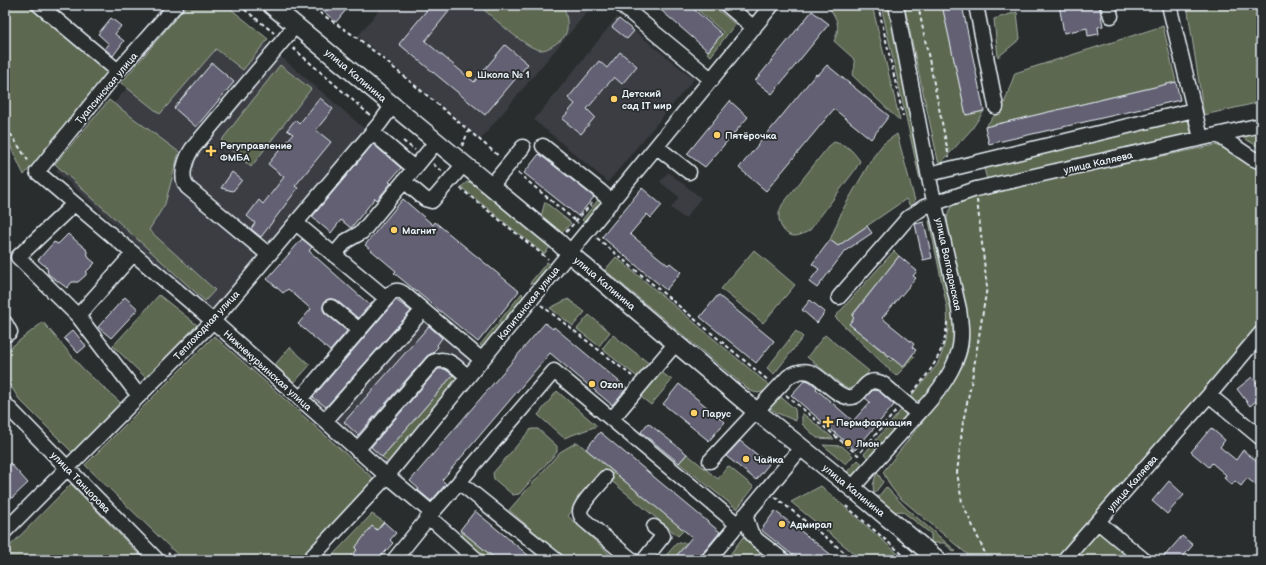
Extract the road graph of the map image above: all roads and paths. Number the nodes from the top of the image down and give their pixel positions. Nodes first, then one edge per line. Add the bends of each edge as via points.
1 (39, 5) edge
2 (176, 5) edge
3 (239, 5) edge
4 (271, 5) edge
5 (308, 5) edge
6 (621, 5) edge
7 (727, 5) edge
8 (772, 5) edge
9 (878, 5) edge
10 (896, 5) edge
11 (918, 5) edge
12 (976, 5) edge
13 (1170, 5) edge
14 (296, 25) junction
15 (754, 28) junction
16 (283, 40) junction
17 (118, 71) junction
18 (712, 80) junction
19 (393, 105) junction
20 (996, 107) dead end
21 (1194, 110) junction
22 (904, 118) dead end
23 (1261, 125) edge
24 (376, 128) junction
25 (5, 129) edge
26 (469, 130) junction
27 (1218, 135) junction
28 (398, 137) dead end
29 (1200, 138) junction
30 (437, 141) junction
31 (543, 146) dead end
32 (461, 147) dead end
33 (523, 147) dead end
34 (657, 147) junction
35 (424, 156) junction
36 (1261, 162) edge
37 (464, 164) junction
38 (508, 165) junction
39 (414, 168) junction
40 (952, 169) junction
41 (37, 172) junction
42 (689, 172) dead end
43 (929, 174) junction
44 (451, 180) junction
45 (404, 181) junction
46 (491, 186) junction
47 (976, 189) junction
48 (612, 202) junction
49 (935, 202) junction
50 (74, 204) junction
51 (296, 223) junction
52 (587, 231) junction
53 (133, 254) junction
54 (268, 255) junction
55 (334, 255) junction
56 (564, 259) junction
57 (839, 297) dead end
58 (386, 298) junction
59 (540, 304) dead end
60 (331, 307) dead end
61 (423, 310) junction
62 (946, 314) dead end
63 (78, 316) junction
64 (213, 321) junction
65 (5, 323) edge
66 (359, 330) junction
67 (1261, 334) edge
68 (5, 335) edge
69 (676, 343) junction
70 (482, 360) junction
71 (468, 377) junction
72 (641, 384) junction
73 (777, 388) junction
74 (1209, 395) junction
75 (139, 396) junction
76 (300, 399) junction
77 (904, 402) junction
78 (5, 404) edge
79 (756, 411) junction
80 (918, 414) junction
81 (612, 419) junction
82 (325, 421) junction
83 (1261, 438) edge
84 (802, 447) junction
85 (357, 450) junction
86 (710, 461) dead end
87 (68, 468) junction
88 (386, 476) junction
89 (605, 478) dead end
90 (458, 482) junction
91 (852, 488) junction
92 (766, 490) junction
93 (846, 506) dead end
94 (431, 515) junction
95 (741, 519) junction
96 (1098, 522) junction
97 (654, 527) dead end
98 (5, 531) edge
99 (469, 557) edge
100 (157, 560) edge
101 (309, 560) edge
102 (394, 560) edge
103 (556, 560) edge
104 (632, 560) edge
105 (644, 560) edge
106 (708, 560) edge
107 (783, 560) edge
108 (854, 560) edge
109 (909, 560) edge
110 (938, 560) edge
111 (988, 560) edge
112 (1064, 560) edge
113 (1144, 560) edge

1 - 17 street
2 - 17 street, Туапсинская улица
3 - 16 path
4 - 14 main road, улица Калинина
5 - 26 path via 359,39
6 - 18 street
7 - 15 street
8 - 15 street, Капитанская улица
9 - 22 path
10 - 43 street, улица Волгодонская
11 - 40 path
12 - 20 street
13 - 21 street
14 - 16 street
14 - 19 main road, улица Калинина
15 - 18 street, Капитанская улица
16 - 24 path
16 - 54 street via 192,149 183,176 187,186
17 - 41 street, Туапсинская улица
18 - 34 street, Капитанская улица
19 - 24 street, Теплоходная улица
19 - 30 main road, улица Калинина
21 - 29 street
21 - 40 street
23 - 27 street, улица Каляева
24 - 39 street
24 - 51 street, Теплоходная улица
25 - 41 path
26 - 32 path
26 - 38 path
27 - 29 street, улица Каляева
27 - 36 street
28 - 35 path
29 - 47 street, улица Каляева
30 - 35 street
30 - 37 main road, улица Калинина
31 - 48 street
33 - 38 street
34 - 42 street
34 - 48 street, Капитанская улица
35 - 39 street
35 - 44 path
37 - 44 street
37 - 46 main road, улица Калинина
38 - 46 street
38 - 52 path
39 - 45 street
40 - 43 street
41 - 50 street, Нижнекурьинская улица
43 - 49 street, улица Волгодонская
44 - 45 street via 432,201 425,199
44 - 56 path via 545,257
45 - 55 street via 362,232 346,241
46 - 56 main road, улица Калинина via 557,241
47 - 49 street, улица Каляева
47 - 111 path via 987,286 956,473 962,502
48 - 52 street, Капитанская улица
49 - 57 street, улица Каляева via 924,206 908,218
49 - 80 street, улица Волгодонская via 959,309 961,340 949,375
50 - 53 street, Нижнекурьинская улица
50 - 63 street via 18,257
51 - 54 street, Теплоходная улица
51 - 55 street
52 - 56 street, Капитанская улица
52 - 73 path
53 - 63 street
53 - 64 street, Нижнекурьинская улица
54 - 64 street, Теплоходная улица
55 - 58 street
56 - 69 main road, улица Калинина
56 - 70 street, Капитанская улица
58 - 61 street via 395,290 399,290
58 - 66 street
59 - 72 path
60 - 66 street
61 - 70 street
61 - 82 street
62 - 77 path via 947,331 942,351 931,370
63 - 75 street
64 - 75 street, Теплоходная улица
64 - 76 street, Нижнекурьинская улица
65 - 68 street via 10,332
66 - 76 street
67 - 74 street, улица Каляева
69 - 72 street
69 - 79 main road, улица Калинина
70 - 71 street, Капитанская улица
71 - 85 street via 446,360 433,362
71 - 88 street, Капитанская улица
72 - 81 street
73 - 77 street via 788,377 804,370 815,374 845,397 855,396 868,382 875,381 883,384
73 - 77 path via 858,455
73 - 79 street
74 - 83 street
74 - 96 street, улица Каляева
75 - 87 street, Теплоходная улица
76 - 82 street, Нижнекурьинская улица
77 - 80 street
78 - 87 street, улица Танцорова
79 - 84 main road, улица Калинина
79 - 86 street
80 - 91 street, улица Волгодонская
81 - 90 street via 554,371
81 - 95 street
82 - 85 street, Нижнекурьинская улица
84 - 91 main road, улица Калинина
84 - 92 street
85 - 88 street, Нижнекурьинская улица
87 - 98 street, Теплоходная улица
87 - 100 street, улица Танцорова
88 - 94 street, Нижнекурьинская улица
88 - 101 street, Капитанская улица
89 - 104 street via 583,504 580,516
90 - 94 street
90 - 103 street
91 - 110 main road, улица Калинина
92 - 95 street
92 - 108 path
93 - 109 path
94 - 99 street, Нижнекурьинская улица
94 - 102 street
95 - 106 street
95 - 107 street via 757,540
96 - 112 street, улица Каляева
96 - 113 street
97 - 105 street via 662,536

